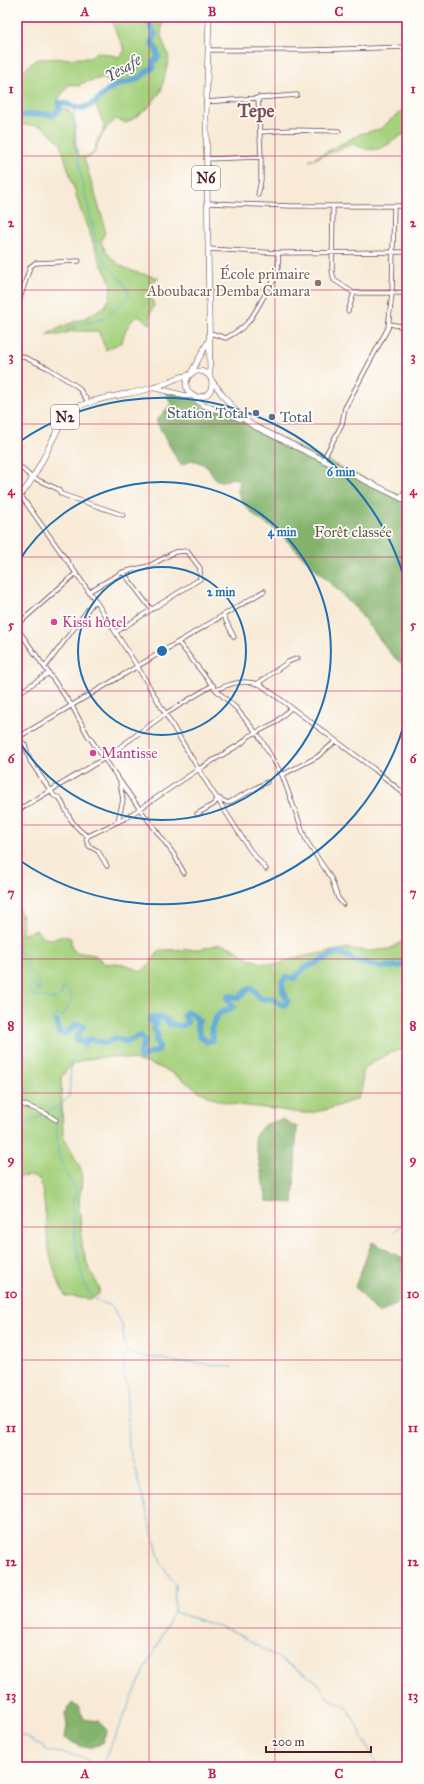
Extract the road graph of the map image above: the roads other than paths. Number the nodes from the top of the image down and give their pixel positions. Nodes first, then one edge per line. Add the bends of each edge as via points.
1 (209, 17) edge
2 (407, 47) edge
3 (208, 50) junction
4 (297, 95) dead end
5 (258, 97) junction
6 (206, 102) junction
7 (339, 131) dead end
8 (260, 132) junction
9 (261, 157) junction
10 (206, 159) junction
11 (258, 195) dead end
12 (206, 203) junction
13 (394, 206) junction
14 (407, 206) edge
15 (333, 207) junction
16 (208, 249) junction
17 (333, 252) junction
18 (393, 252) junction
19 (407, 252) edge
20 (278, 253) junction
21 (79, 261) dead end
22 (354, 293) junction
23 (407, 293) edge
24 (392, 294) junction
25 (17, 308) edge
26 (348, 311) dead end
27 (389, 324) junction
28 (407, 327) edge
29 (210, 336) junction
30 (17, 354) edge
31 (190, 375) junction
32 (211, 378) junction
33 (154, 388) junction
34 (194, 396) junction
35 (89, 403) junction
36 (244, 420) junction
37 (323, 460) junction
38 (17, 464) edge
39 (32, 478) junction
40 (407, 486) edge
41 (19, 497) edge
42 (400, 498) junction
43 (407, 501) edge
44 (123, 515) dead end
45 (123, 572) junction
46 (75, 574) junction
47 (264, 591) dead end
48 (88, 592) junction
49 (95, 600) junction
50 (151, 609) junction
51 (223, 615) junction
52 (17, 626) edge
53 (116, 632) junction
54 (234, 637) dead end
55 (178, 642) junction
56 (298, 658) dead end
57 (137, 666) junction
58 (45, 667) junction
59 (49, 673) junction
60 (257, 684) junction
61 (213, 685) junction
62 (216, 690) junction
63 (17, 694) edge
64 (72, 706) junction
65 (290, 708) junction
66 (165, 714) junction
67 (256, 732) junction
68 (17, 738) edge
69 (336, 741) junction
70 (105, 758) junction
71 (198, 769) junction
72 (282, 775) junction
73 (120, 780) junction
74 (267, 782) dead end
75 (51, 792) junction
76 (407, 796) edge
77 (218, 798) junction
78 (139, 808) junction
79 (18, 810) dead end
80 (197, 814) dead end
81 (118, 821) junction
82 (88, 836) junction
83 (107, 866) dead end
84 (266, 869) dead end
85 (184, 873) dead end
86 (343, 904) dead end
87 (17, 1102) edge
88 (56, 1120) dead end

1 - 3 highway, N6
2 - 3 street
3 - 6 highway, N6
4 - 5 street
5 - 6 street
5 - 8 street
6 - 10 highway, N6
7 - 8 street
8 - 9 street
9 - 10 street
9 - 11 street
10 - 12 highway, N6
12 - 15 street
12 - 16 highway, N6
13 - 14 street
13 - 15 street
13 - 18 street
15 - 17 street
16 - 20 street
16 - 29 highway, N6
17 - 18 street
17 - 20 street
17 - 22 street via 334,280
18 - 19 street
18 - 24 street
20 - 29 street via 279,267 274,281 252,318 226,338
21 - 25 street via 36,263 30,267
22 - 24 street
22 - 26 street
23 - 24 street
24 - 27 street
27 - 28 street
27 - 37 street via 344,408 342,424
29 - 31 highway
29 - 32 highway, N6
30 - 35 street via 48,368 78,387
31 - 32 highway via 200,370
31 - 33 highway, N2 via 178,377
31 - 34 highway via 186,386
32 - 34 highway via 212,388 207,395
32 - 36 highway via 228,403
33 - 34 highway, N2
33 - 35 highway, N2
34 - 36 highway via 203,405
35 - 39 highway, N2 via 74,408 67,414
36 - 37 highway
37 - 42 highway
38 - 39 street
39 - 41 highway, N2
39 - 44 street via 58,489 61,494
40 - 42 street
41 - 46 street
42 - 43 highway
45 - 48 street
45 - 50 street
45 - 50 street via 149,566 175,552 187,551 200,568 200,579
46 - 48 street
46 - 52 street
47 - 51 street
48 - 49 street
49 - 53 street
49 - 58 street
50 - 53 street
51 - 54 street
51 - 55 street
52 - 58 street
53 - 57 street
55 - 57 street
55 - 61 street
56 - 60 street
57 - 64 street
57 - 66 street
58 - 59 street
59 - 63 street
59 - 64 street
60 - 62 street via 245,681
60 - 65 street
61 - 62 street
61 - 66 street
62 - 67 street via 236,708
64 - 68 street
64 - 70 street via 87,734
65 - 67 street via 275,723
65 - 69 street
66 - 70 street
66 - 71 street
67 - 71 street
67 - 72 street
68 - 75 street via 25,745 30,761
69 - 72 street via 317,757
69 - 76 street
70 - 73 street
70 - 75 street
71 - 77 street
71 - 78 street
72 - 86 street via 306,840 331,878 338,898
73 - 78 street
73 - 81 street via 123,800
74 - 77 street via 228,803
75 - 79 street
75 - 82 street via 60,798 70,819 80,832
77 - 80 street via 214,804
77 - 84 street via 250,850
78 - 81 street
78 - 85 street via 173,852
81 - 82 street
82 - 83 street via 86,840 89,846 98,851
87 - 88 street

